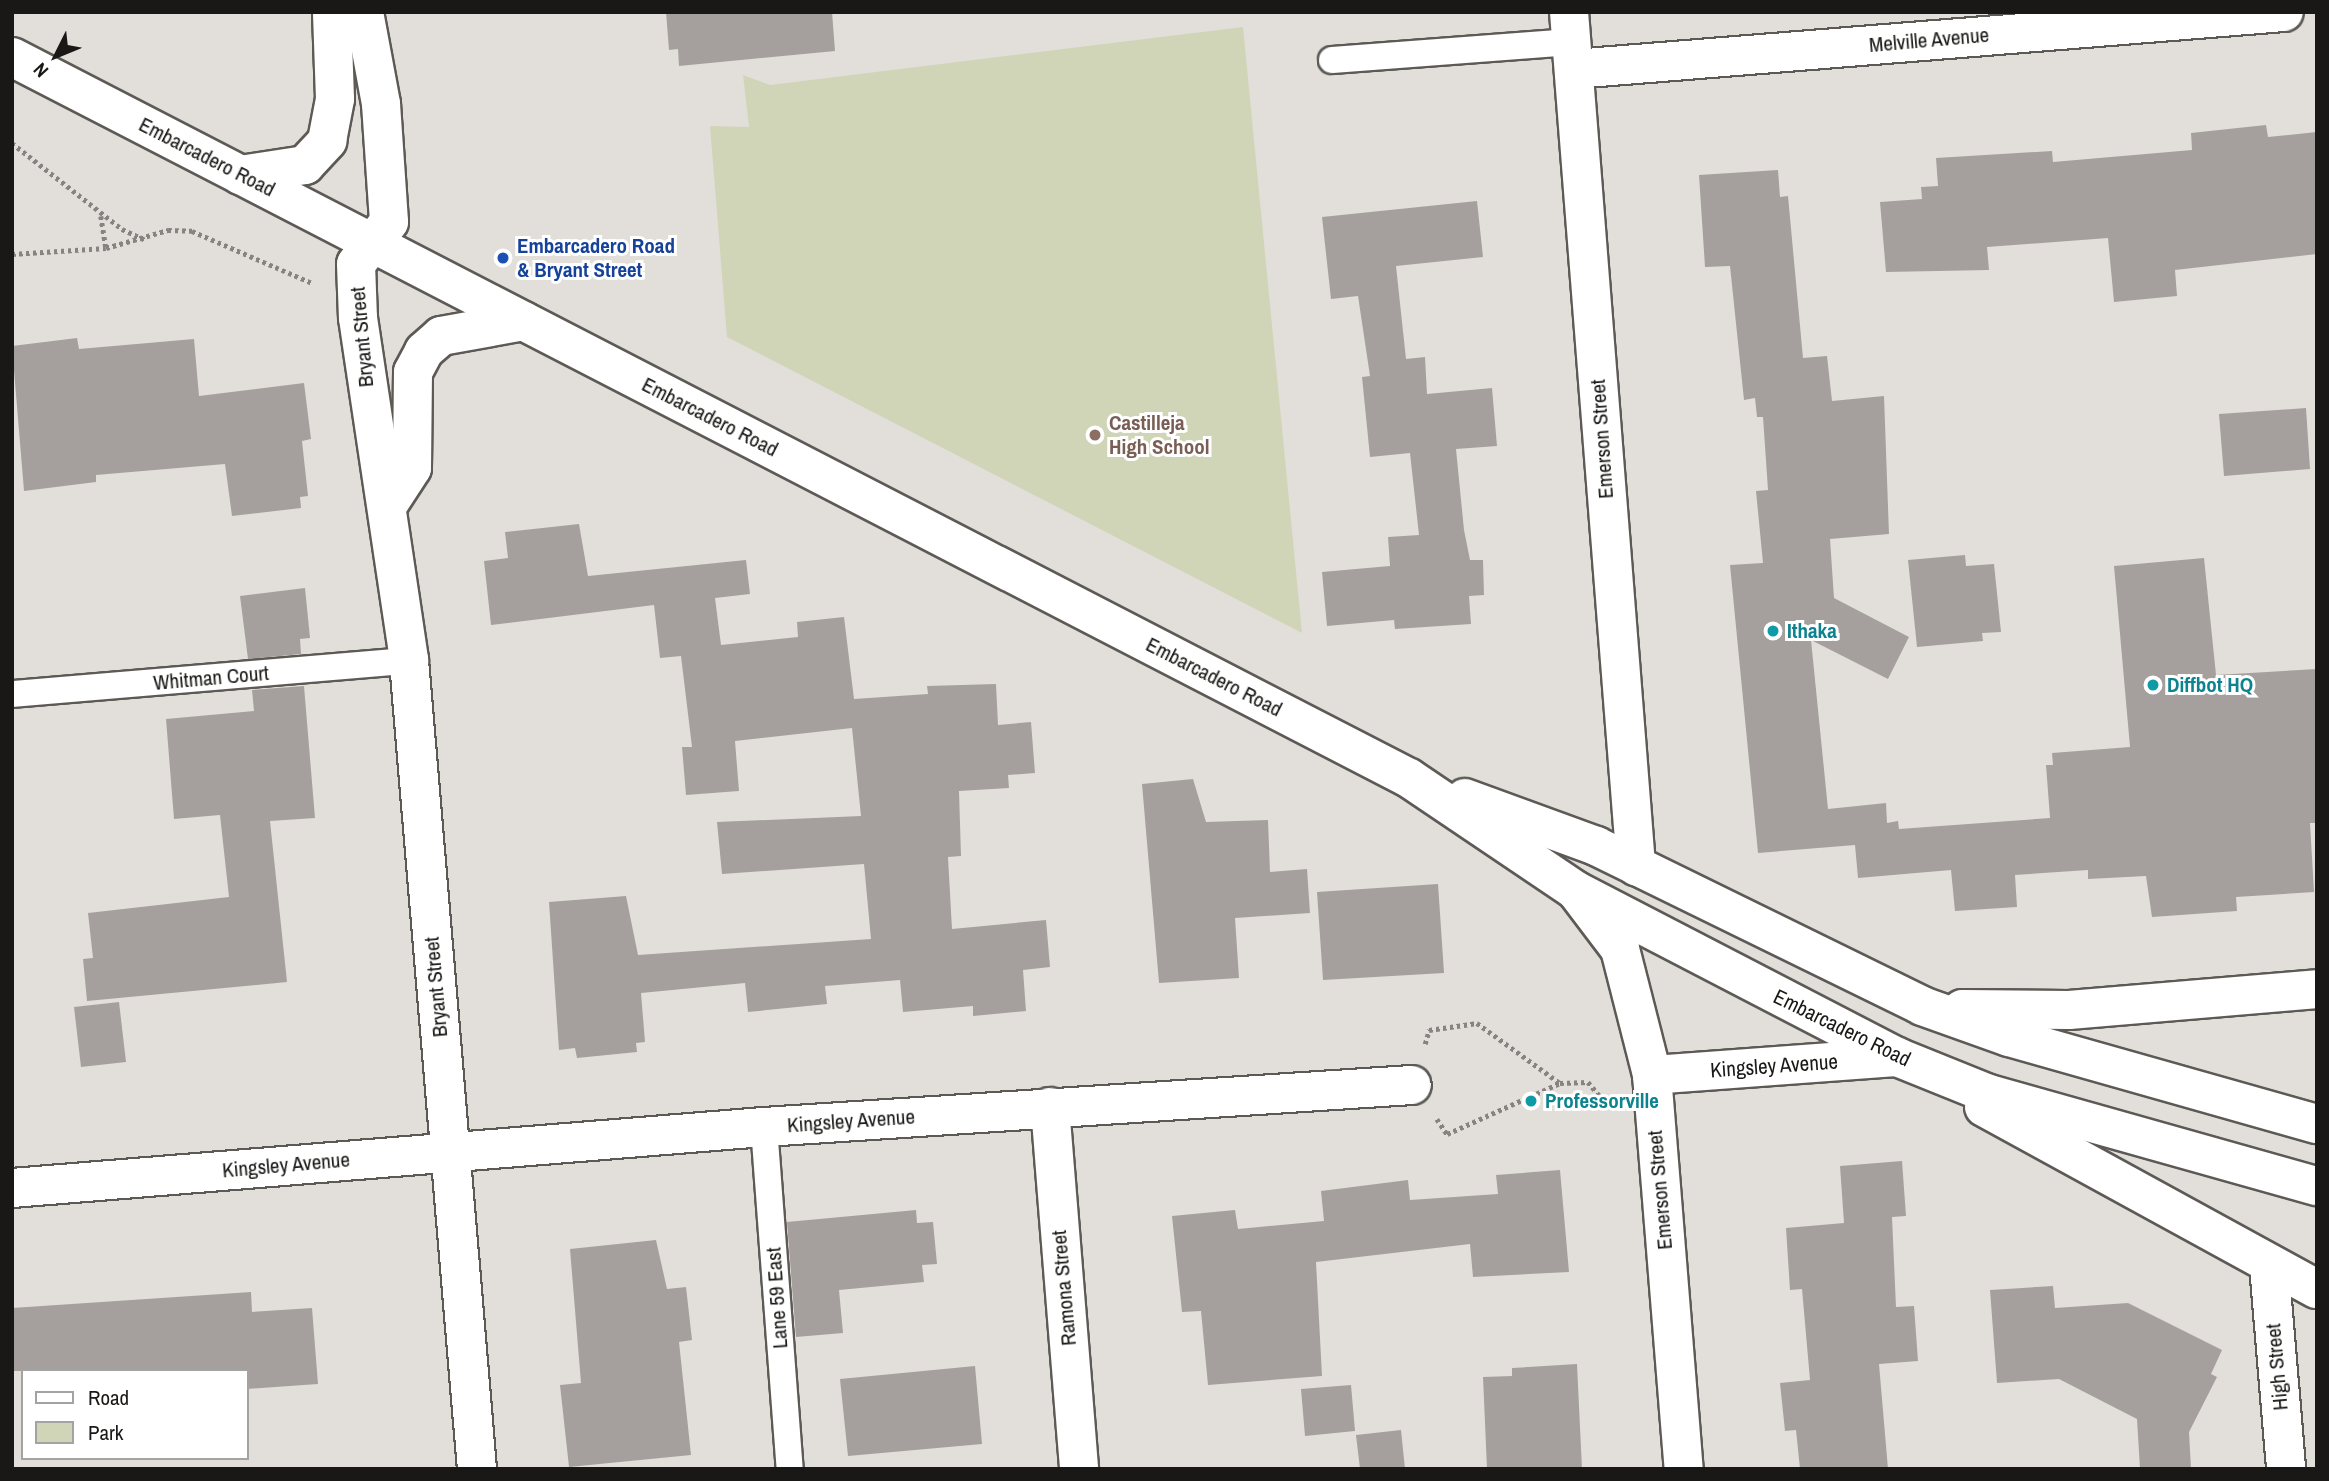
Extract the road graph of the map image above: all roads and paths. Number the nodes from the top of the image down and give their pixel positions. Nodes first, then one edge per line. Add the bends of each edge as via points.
1 (332, 12) edge
2 (364, 12) edge
3 (2284, 12) edge
4 (1571, 41) edge
5 (12, 57) edge
6 (1332, 60) dead end
7 (12, 144) edge
8 (240, 174) junction
9 (99, 212) junction
10 (147, 241) junction
11 (372, 242) junction
12 (106, 248) junction
13 (12, 254) edge
14 (324, 293) dead end
15 (524, 321) junction
16 (388, 505) junction
17 (409, 661) junction
18 (12, 694) edge
19 (1409, 778) junction
20 (1636, 866) junction
21 (1574, 890) junction
22 (2317, 989) edge
23 (1922, 1006) junction
24 (1897, 1057) junction
25 (1652, 1075) junction
26 (1560, 1083) junction
27 (1412, 1085) junction
28 (1050, 1107) junction
29 (1616, 1115) dead end
30 (2317, 1124) edge
31 (764, 1127) junction
32 (449, 1152) junction
33 (2317, 1186) edge
34 (12, 1188) edge
35 (2269, 1265) junction
36 (2317, 1289) edge
37 (477, 1469) edge
38 (790, 1469) edge
39 (1079, 1469) edge
40 (1684, 1469) edge
41 (2286, 1469) edge

1 - 8 street via 335,99 327,141 305,164
2 - 11 street, Bryant Street via 388,197 388,222
3 - 4 street, Melville Avenue
4 - 6 lane
4 - 20 street, Emerson Street
5 - 8 street, Embarcadero Road
7 - 9 path
8 - 11 street, Embarcadero Road
9 - 10 path
9 - 12 path
10 - 12 path
10 - 14 path via 168,230 209,235
11 - 15 street, Embarcadero Road
11 - 16 street, Bryant Street via 356,264 358,318
12 - 13 path
15 - 16 street via 442,336 424,351 413,372 412,468
15 - 19 street, Embarcadero Road
16 - 17 street, Bryant Street
17 - 18 lane, Whitman Court
17 - 32 street, Bryant Street
19 - 20 street, Embarcadero Road
19 - 21 street, Embarcadero Road
20 - 23 street, Embarcadero Road
21 - 24 street, Embarcadero Road
21 - 25 street, Emerson Street via 1620,949
22 - 23 street via 2069,1010
23 - 30 street, Embarcadero Road via 2009,1037
24 - 25 street, Kingsley Avenue
24 - 33 street, Embarcadero Road via 1989,1094
24 - 35 street
25 - 40 street, Emerson Street
26 - 27 path via 1447,1133
26 - 27 path via 1477,1023 1429,1030
26 - 29 path via 1588,1082
27 - 28 street, Kingsley Avenue
28 - 31 street, Kingsley Avenue
28 - 39 street, Ramona Street
31 - 32 street, Kingsley Avenue
31 - 38 lane, Lane 59 East
32 - 34 street, Kingsley Avenue
32 - 37 street, Bryant Street
35 - 36 street
35 - 41 street, High Street

